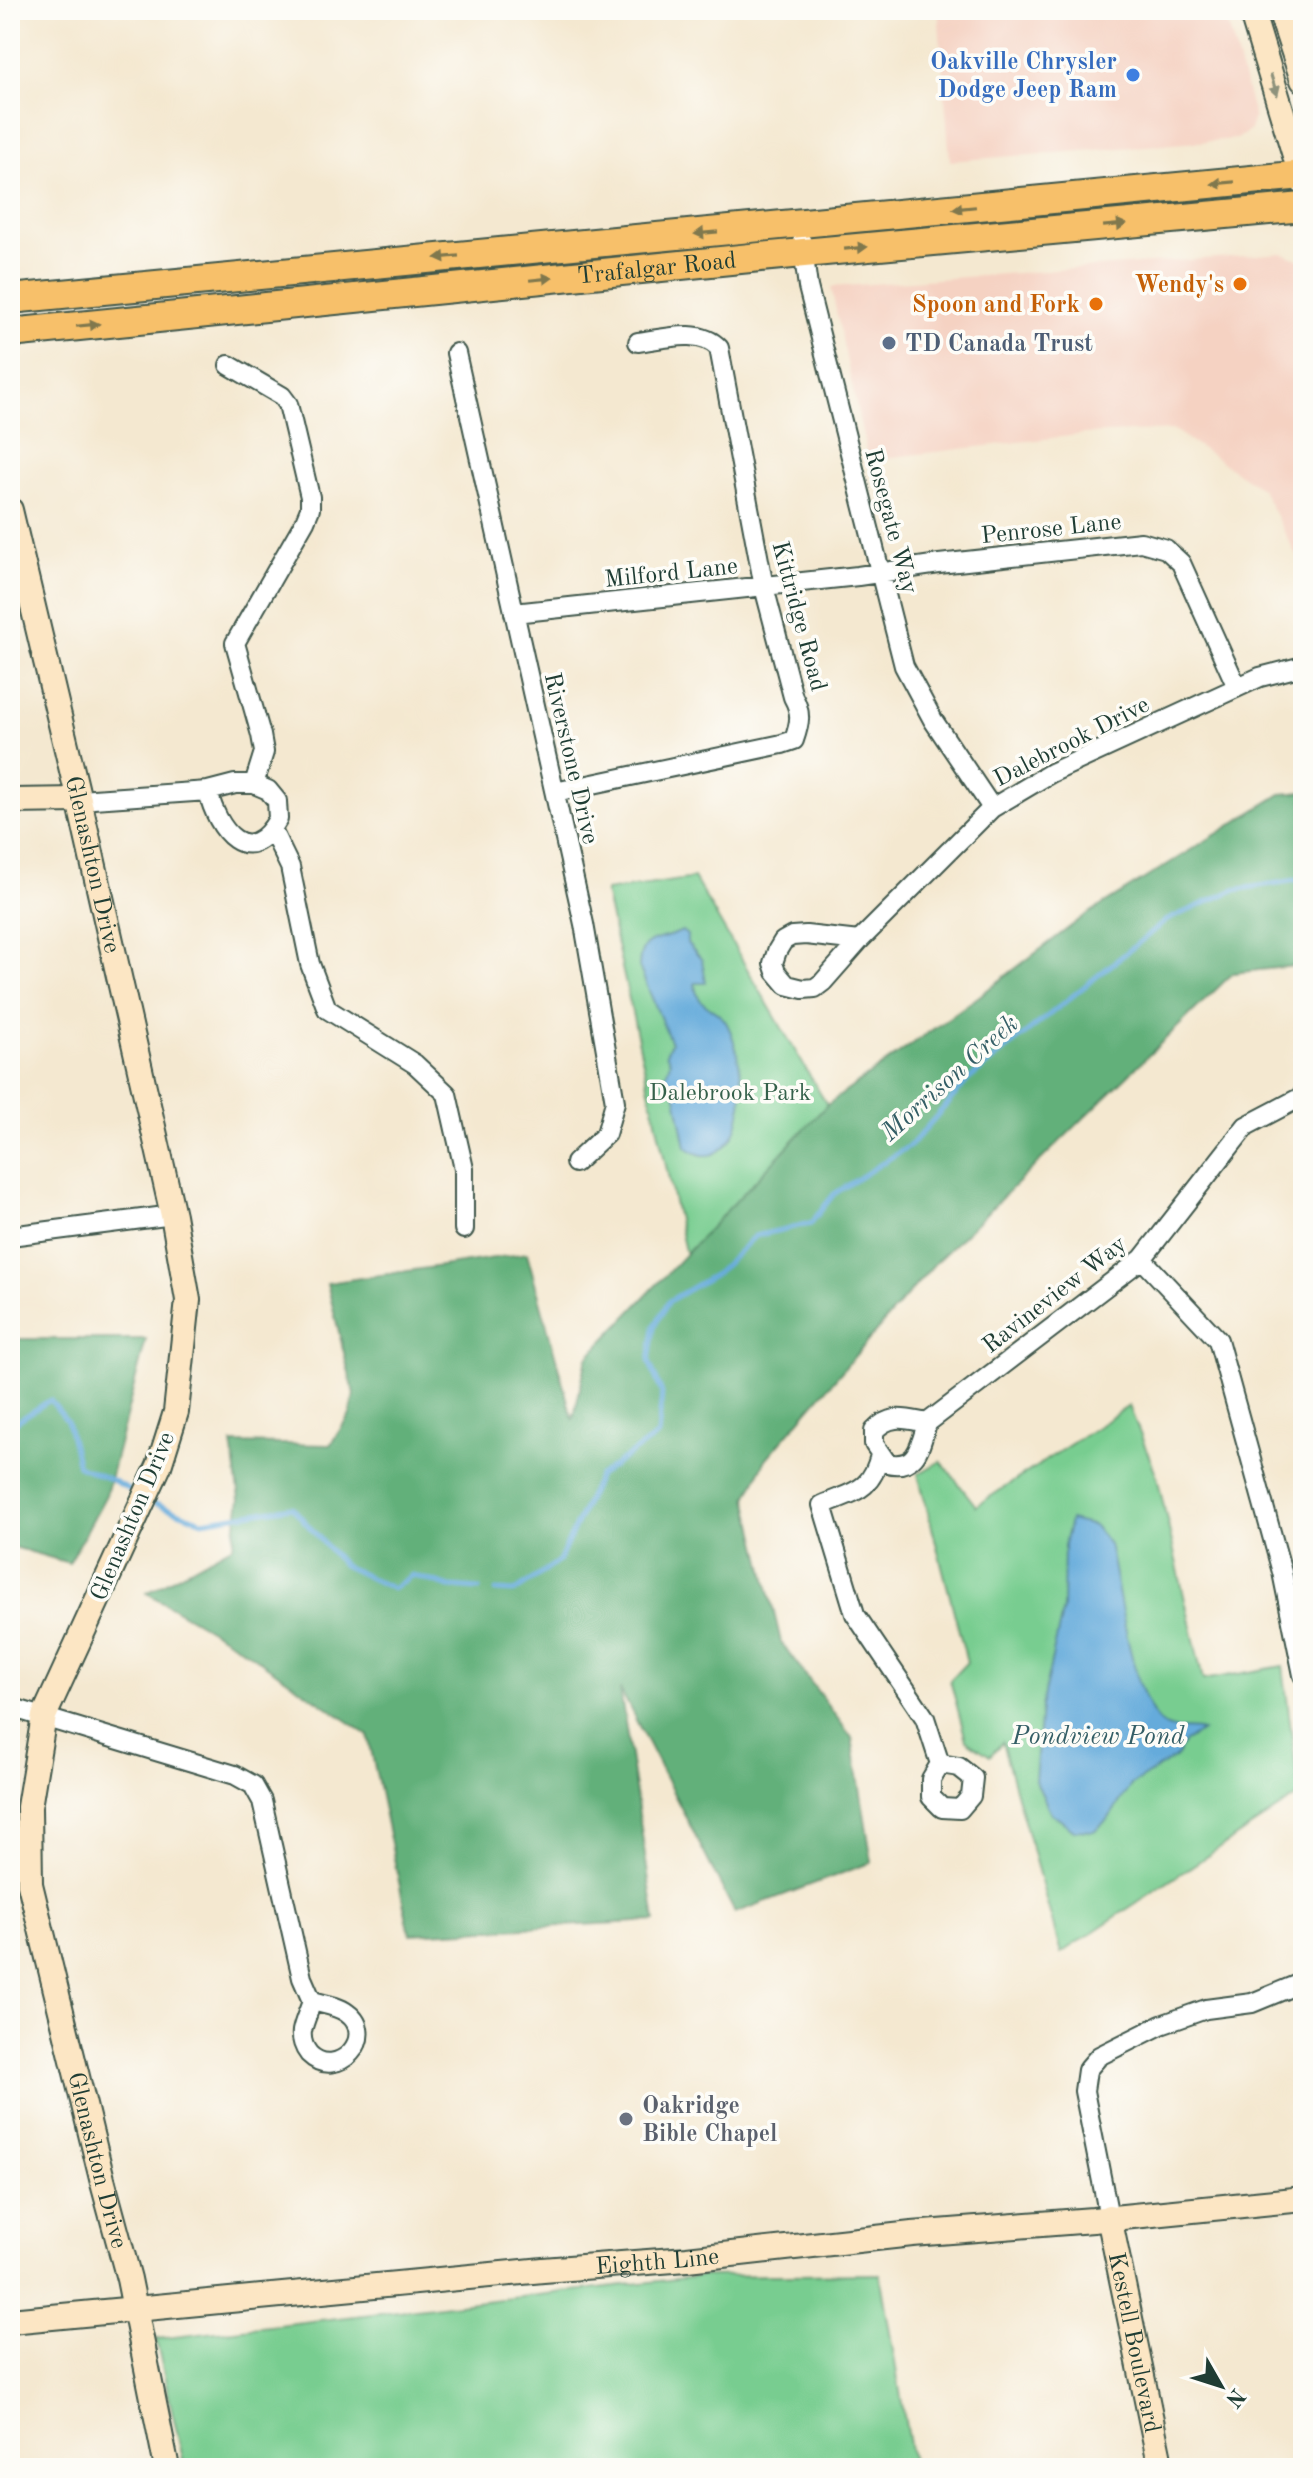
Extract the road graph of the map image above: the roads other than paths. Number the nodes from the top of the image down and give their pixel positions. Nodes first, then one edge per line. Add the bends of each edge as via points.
1 (1251, 10) edge
2 (1280, 10) edge
3 (1303, 80) edge
4 (1302, 177) edge
5 (1303, 207) edge
6 (799, 224) junction
7 (803, 253) junction
8 (10, 299) edge
9 (10, 333) edge
10 (638, 342) dead end
11 (456, 353) dead end
12 (229, 365) dead end
13 (10, 510) edge
14 (881, 574) junction
15 (764, 587) junction
16 (514, 613) junction
17 (1303, 666) edge
18 (1237, 687) junction
19 (254, 784) junction
20 (208, 791) junction
21 (555, 792) junction
22 (79, 800) junction
23 (10, 801) edge
24 (992, 808) junction
25 (272, 830) junction
26 (859, 941) dead end
27 (1303, 1096) edge
28 (575, 1163) dead end
29 (173, 1215) junction
30 (464, 1229) dead end
31 (10, 1236) edge
32 (1142, 1259) junction
33 (927, 1423) junction
34 (880, 1455) junction
35 (1303, 1675) edge
36 (10, 1707) edge
37 (44, 1716) junction
38 (940, 1764) dead end
39 (1303, 1982) edge
40 (312, 2001) dead end
41 (1303, 2199) edge
42 (1109, 2217) junction
43 (135, 2309) junction
44 (10, 2321) edge
45 (167, 2468) edge
46 (1161, 2468) edge

1 -> 4 street
2 - 3 street
4 -> 6 main road, Trafalgar Road
7 -> 5 main road, Trafalgar Road
6 - 7 street, Rosegate Way
6 -> 8 main road, Trafalgar Road
9 -> 7 main road, Trafalgar Road
7 - 14 street, Rosegate Way
10 - 15 street, Kittridge Road via 699,335 719,348
11 - 16 street, Riverstone Drive
12 - 19 street via 288,404 310,497 305,521 235,643 264,752
13 - 22 street, Glenashton Drive
14 - 15 street, Milford Lane
14 - 18 street, Penrose Lane via 1141,542 1166,549 1181,563
14 - 24 street, Rosegate Way via 904,666
15 - 16 street, Milford Lane
15 - 21 street, Kittridge Road via 799,709 794,740
16 - 21 street, Riverstone Drive
17 - 18 street, Dalebrook Drive
18 - 24 street, Dalebrook Drive via 1051,773
19 - 20 street
19 - 25 street via 277,801 278,819
20 - 22 street
20 - 25 street via 223,829 235,840 250,843
21 - 28 street, Riverstone Drive via 615,1102 606,1134
22 - 23 street
22 - 29 street, Glenashton Drive
24 - 26 street, Dalebrook Drive
25 - 30 street via 290,867 310,964 327,1009 415,1064 447,1094 464,1169
27 - 32 street, Ravineview Way via 1246,1126
29 - 31 street
29 - 37 street, Glenashton Drive via 188,1300 176,1412 159,1466
32 - 33 street, Ravineview Way
32 - 35 street via 1218,1340 1282,1572
33 - 34 street via 909,1463 887,1463
33 - 34 street via 895,1417 882,1422 874,1431
34 - 38 street via 867,1486 822,1505 855,1614 925,1718
36 - 37 street
37 - 40 street via 253,1785 262,1801 302,1978
37 - 43 street, Glenashton Drive via 29,1807 30,1884
39 - 42 street via 1252,2003 1206,2009 1172,2021 1099,2056 1087,2070 1084,2091
41 - 42 street, Eighth Line
42 - 43 street, Eighth Line
42 - 46 street, Kestell Boulevard
43 - 44 street, Eighth Line
43 - 45 street, Glenashton Drive

